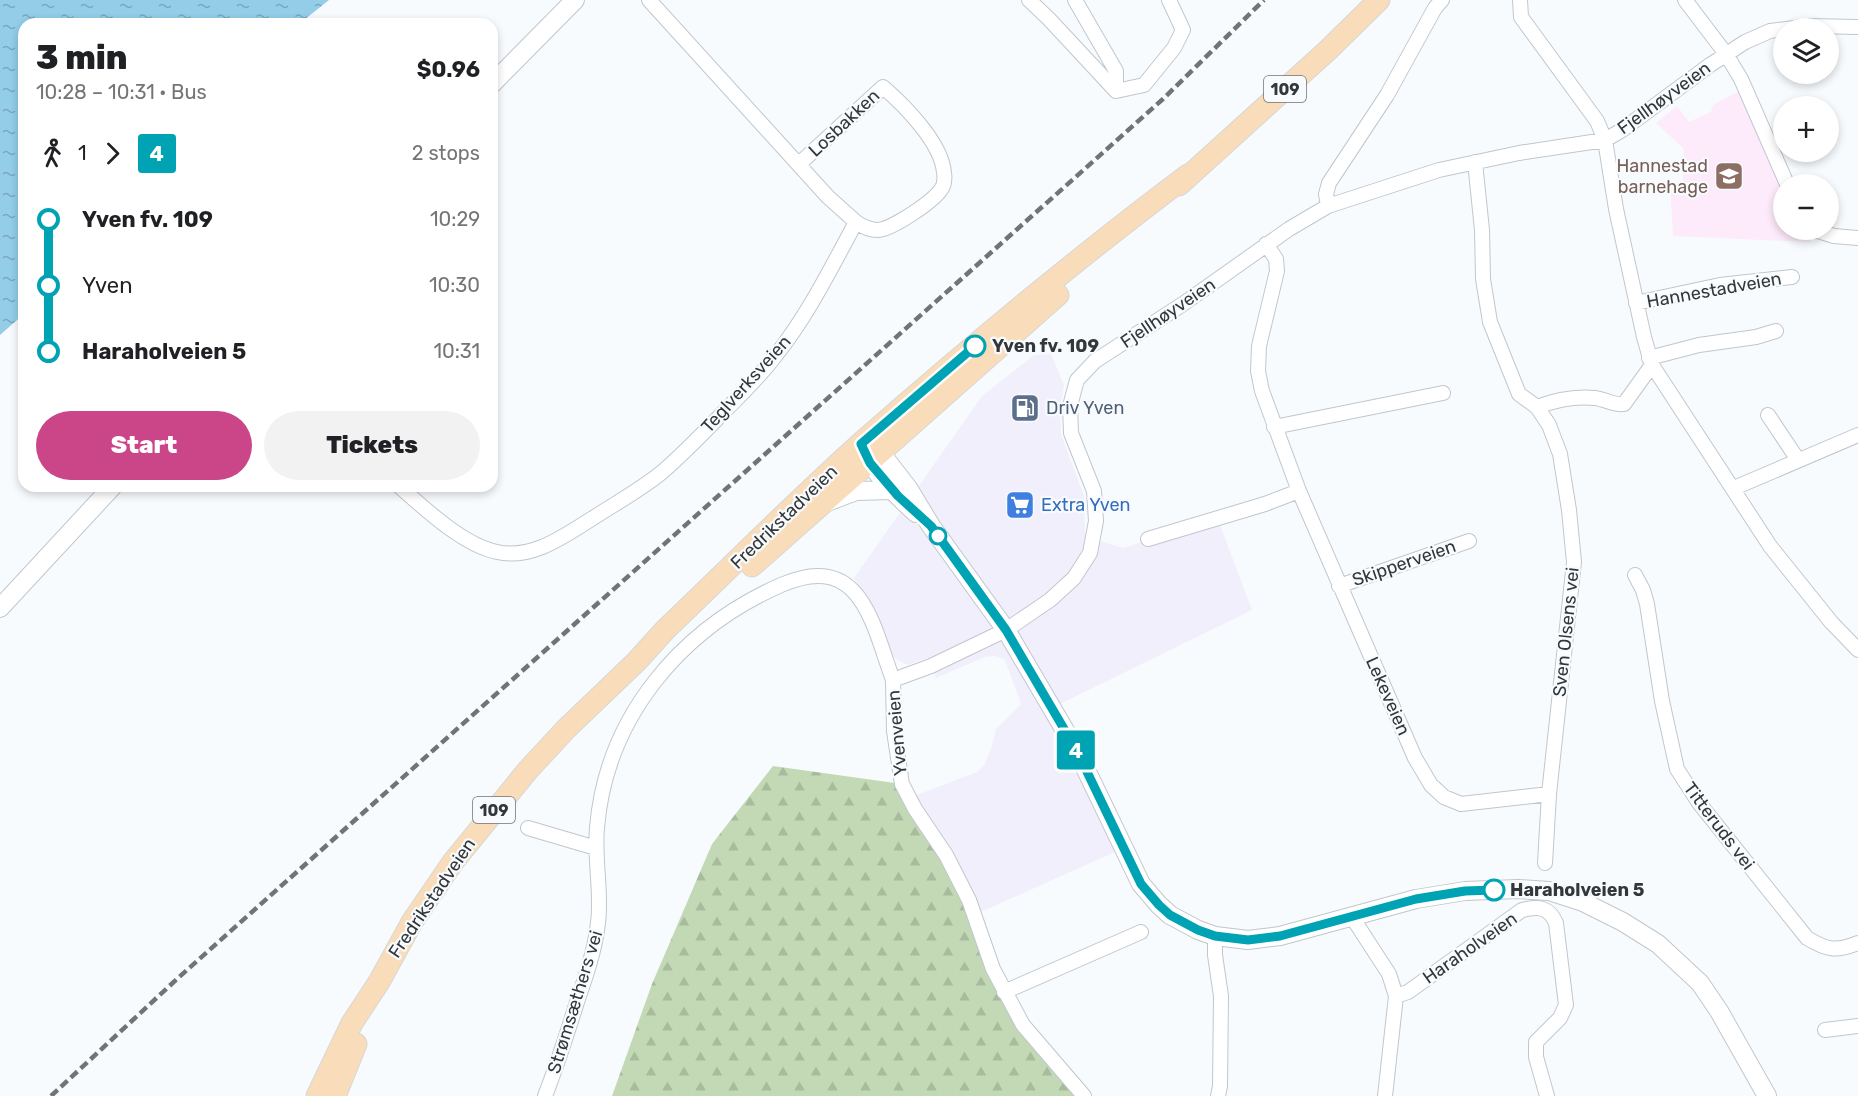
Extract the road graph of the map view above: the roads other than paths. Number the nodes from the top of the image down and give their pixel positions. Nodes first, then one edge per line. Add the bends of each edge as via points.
1 (575, 0) edge
2 (649, 0) edge
3 (1029, 0) edge
4 (1075, 0) edge
5 (1169, 0) edge
6 (1379, 0) edge
7 (1442, 0) edge
8 (1520, 0) edge
9 (1685, 0) edge
10 (1858, 27) edge
11 (1726, 54) junction
12 (498, 78) edge
13 (1116, 91) junction
14 (1605, 140) junction
15 (1475, 162) junction
16 (799, 164) junction
17 (1783, 174) edge
18 (1188, 175) junction
19 (1328, 206) junction
20 (856, 222) junction
21 (1839, 236) edge
22 (1858, 237) edge
23 (1266, 244) junction
24 (1792, 277) dead end
25 (1636, 303) junction
26 (1776, 331) dead end
27 (1651, 361) junction
28 (1443, 393) dead end
29 (1537, 407) junction
30 (1768, 415) dead end
31 (1274, 427) junction
32 (1858, 435) edge
33 (861, 444) junction
34 (876, 458) junction
35 (1798, 460) junction
36 (1734, 488) junction
37 (892, 490) junction
38 (1299, 491) junction
39 (107, 492) edge
40 (406, 492) edge
41 (825, 502) junction
42 (931, 526) junction
43 (1148, 538) dead end
44 (1469, 541) dead end
45 (1635, 575) dead end
46 (1339, 586) junction
47 (0, 608) edge
48 (1006, 630) junction
49 (1858, 650) edge
50 (638, 661) junction
51 (893, 680) junction
52 (1549, 794) junction
53 (528, 828) dead end
54 (596, 848) junction
55 (1545, 863) dead end
56 (1352, 917) junction
57 (1142, 932) dead end
58 (1215, 936) junction
59 (1858, 943) edge
60 (379, 982) junction
61 (1004, 992) junction
62 (1396, 996) junction
63 (1858, 1026) edge
64 (1825, 1030) dead end
65 (317, 1096) edge
66 (335, 1096) edge
67 (545, 1096) edge
68 (1084, 1096) edge
69 (1218, 1096) edge
70 (1384, 1096) edge
71 (1547, 1096) edge
72 (1767, 1096) edge

1 - 12 street
2 - 16 street
3 - 13 street
4 - 13 street via 1116,71
5 - 13 street via 1183,30 1174,48 1144,85
6 - 18 main road, Fredrikstadveien / 109
7 - 19 street via 1387,95 1329,183
8 - 14 street, Hannestadveien via 1521,17 1597,121
9 - 11 street
10 - 11 street, Fjellhøyveien via 1781,28 1759,35
11 - 14 street, Fjellhøyveien
11 - 17 street via 1754,105
14 - 15 street, Fjellhøyveien
14 - 25 street, Hannestadveien
15 - 19 street, Fjellhøyveien
15 - 29 street, Sven Olsens vei via 1490,322 1519,394
16 - 20 street
16 - 20 street, Losbakken via 883,87 895,97 938,152 945,172 943,187 894,224 876,230
18 - 33 main road, Fredrikstadveien / 109 via 1007,318
18 - 34 main road, Fredrikstadveien / 109 via 1146,220
19 - 23 street, Fjellhøyveien
20 - 40 street, Teglverksveien via 794,331 744,392 661,472 558,540 532,551 497,552 479,546 437,520
21 - 22 street
23 - 31 street, Lekeveien via 1276,259 1277,271 1259,346 1258,371
23 - 48 street, Fjellhøyveien via 1095,361 1077,380 1070,420 1076,449 1094,491 1094,539 1083,565 1064,588
24 - 25 street, Hannestadveien via 1720,285
25 - 27 street, Hannestadveien
26 - 27 street via 1699,345
27 - 29 street via 1624,404 1584,398
27 - 36 street, Hannestadveien
28 - 31 street
29 - 52 street, Sven Olsens vei via 1550,425 1560,454 1574,562
30 - 35 street
31 - 38 street, Lekeveien
32 - 35 street
33 - 34 street
33 - 50 main road, Fredrikstadveien / 109 via 665,630
34 - 37 street
34 - 41 main road, Fredrikstadveien / 109
34 - 42 street via 908,488
35 - 36 street
36 - 49 street, Hannestadveien via 1770,546
37 - 41 street via 856,491
37 - 42 street
38 - 43 street
38 - 46 street, Lekeveien
39 - 47 street
41 - 50 main road, Fredrikstadveien / 109
42 - 48 street
44 - 46 street, Skipperveien
45 - 59 street, Titteruds vei via 1647,604 1677,769 1699,803 1807,938 1822,948 1832,949
46 - 52 street, Lekeveien via 1415,758 1431,785 1444,797 1461,804
48 - 51 street, Yvenveien
48 - 58 street via 1077,751 1141,884 1170,915
50 - 60 main road, Fredrikstadveien / 109 via 566,729 497,807 412,922
51 - 54 street, Strømsæthers vei via 869,615 859,596 844,581 830,576 791,581 738,606 713,623 669,664 634,710 610,761 601,795
51 - 61 street, Yvenveien via 894,731 902,784 969,900
52 - 55 street, Sven Olsens vei
53 - 54 street
54 - 67 street, Strømsæthers vei via 600,885 595,947
56 - 58 street via 1265,938
56 - 62 street via 1389,974
56 - 72 street via 1416,899 1465,891 1549,891 1583,902 1659,944 1700,983
57 - 61 street
58 - 69 street via 1221,996
60 - 65 main road, Fredrikstadveien / 109 via 352,1023
60 - 66 main road, Fredrikstadveien / 109
61 - 68 street, Yvenveien via 1023,1025
62 - 70 street
62 - 71 street, Haraholveien via 1408,992 1522,910 1546,909 1556,923 1566,1005 1560,1018 1536,1042 1536,1058
63 - 64 street

